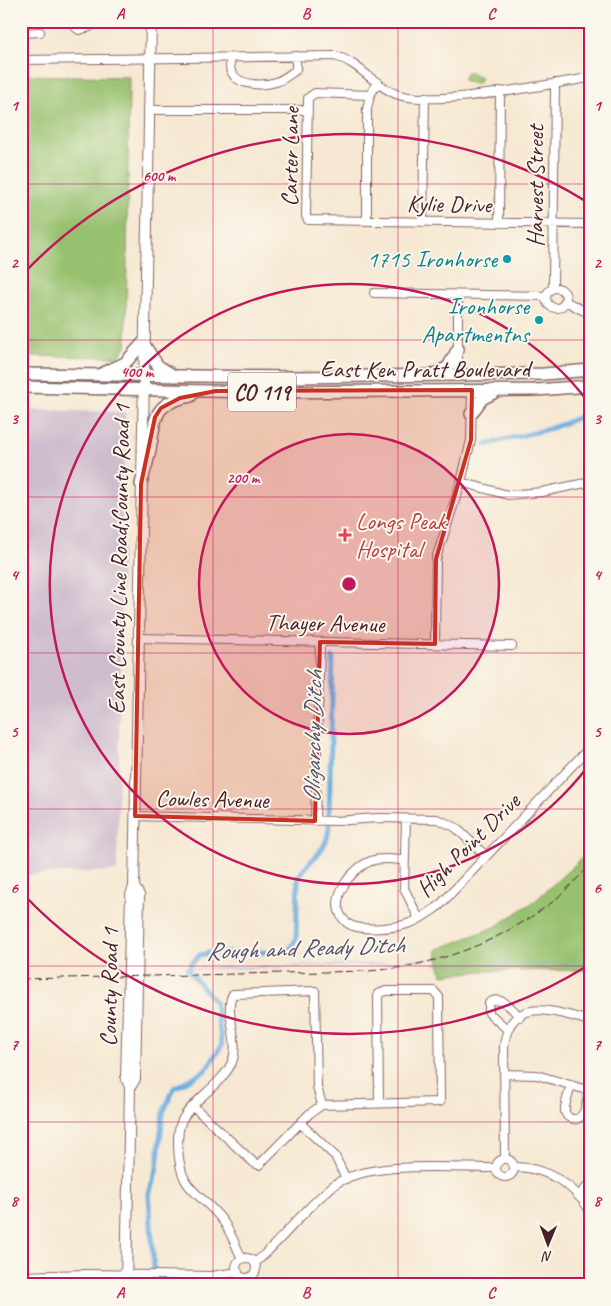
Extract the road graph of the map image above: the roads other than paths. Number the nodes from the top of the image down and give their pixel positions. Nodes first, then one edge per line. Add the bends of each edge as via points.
1 (74, 21) edge
2 (90, 21) edge
3 (151, 21) edge
4 (40, 32) dead end
5 (21, 33) edge
6 (296, 56) junction
7 (150, 58) junction
8 (230, 58) junction
9 (21, 60) edge
10 (590, 78) edge
11 (378, 82) junction
12 (555, 83) junction
13 (500, 91) junction
14 (370, 95) junction
15 (425, 97) junction
16 (148, 110) junction
17 (308, 110) junction
18 (308, 220) joint
19 (366, 221) junction
20 (423, 222) junction
21 (499, 223) junction
22 (554, 223) junction
23 (590, 224) edge
24 (553, 288) junction
25 (374, 293) dead end
26 (458, 296) junction
27 (546, 296) junction
28 (566, 301) junction
29 (590, 314) edge
30 (143, 343) junction
31 (458, 349) junction
32 (590, 370) edge
33 (21, 374) edge
34 (536, 374) junction
35 (458, 375) junction
36 (91, 376) junction
37 (431, 376) junction
38 (142, 377) junction
39 (178, 377) junction
40 (590, 386) edge
41 (21, 387) edge
42 (142, 390) junction
43 (401, 390) junction
44 (472, 390) junction
45 (501, 390) junction
46 (216, 391) junction
47 (471, 414) junction
48 (461, 482) junction
49 (590, 482) edge
50 (141, 484) junction
51 (138, 638) junction
52 (320, 642) junction
53 (435, 644) junction
54 (512, 646) dead end
55 (590, 747) edge
56 (135, 816) junction
57 (406, 819) junction
58 (314, 821) junction
59 (486, 856) junction
60 (405, 860) junction
61 (134, 887) joint
62 (418, 919) junction
63 (520, 1017) junction
64 (590, 1021) edge
65 (508, 1030) junction
66 (504, 1074) junction
67 (572, 1085) junction
68 (590, 1091) edge
69 (379, 1103) junction
70 (322, 1105) junction
71 (193, 1106) junction
72 (300, 1123) junction
73 (505, 1158) junction
74 (515, 1167) junction
75 (496, 1168) junction
76 (346, 1179) junction
77 (590, 1184) edge
78 (578, 1196) junction
79 (590, 1211) edge
80 (242, 1259) junction
81 (255, 1263) junction
82 (238, 1272) junction
83 (21, 1276) edge
84 (126, 1280) edge
85 (249, 1281) edge

1 - 2 street via 79,30 90,27
3 - 7 main road, East County Line Road;County Road 1
4 - 5 street
6 - 8 street
6 - 8 street via 296,70 278,82 264,84 236,78 230,72
6 - 11 street via 345,58
7 - 8 street
7 - 9 street
7 - 16 main road, East County Line Road;County Road 1
10 - 12 street
11 - 14 street
11 - 15 street via 395,93
12 - 13 street
12 - 22 street, Harvest Street
13 - 15 street
13 - 21 street
14 - 17 street, Carter Lane via 315,93 308,98
14 - 19 street via 367,109
15 - 20 street
16 - 17 street
16 - 30 main road, East County Line Road;County Road 1
17 - 18 street, Carter Lane
18 - 19 street, Kylie Drive
19 - 20 street, Kylie Drive
20 - 21 street, Kylie Drive
21 - 22 street, Kylie Drive
22 - 23 street, Kylie Drive
22 - 24 street, Harvest Street
24 - 27 street
24 - 28 street via 562,290
25 - 26 street
26 - 27 street
26 - 31 street
27 - 28 street via 548,304 555,308
28 - 29 street
30 - 36 highway via 125,364
30 - 38 main road, East County Line Road;County Road 1
30 - 39 highway via 158,366
31 - 35 street
31 - 37 highway via 448,367
32 - 34 highway, East Ken Pratt Boulevard / CO 119
33 - 36 highway, East Ken Pratt Boulevard / CO 119
34 - 35 highway, East Ken Pratt Boulevard / CO 119
34 - 44 highway via 517,380 482,382
35 - 37 highway, East Ken Pratt Boulevard / CO 119
35 - 43 highway via 450,382 404,386
36 - 38 highway, East Ken Pratt Boulevard / CO 119
37 - 39 highway, East Ken Pratt Boulevard / CO 119
38 - 39 highway, East Ken Pratt Boulevard / CO 119
38 - 42 main road, East County Line Road;County Road 1
40 - 45 highway, East Ken Pratt Boulevard / CO 119
41 - 42 highway, East Ken Pratt Boulevard / CO 119
42 - 46 highway, East Ken Pratt Boulevard / CO 119
42 - 50 main road, East County Line Road;County Road 1
43 - 44 highway, East Ken Pratt Boulevard / CO 119
43 - 46 highway, East Ken Pratt Boulevard / CO 119
44 - 45 highway, East Ken Pratt Boulevard / CO 119
44 - 47 street
45 - 47 highway via 482,399
46 - 50 highway via 167,402 161,408 155,417
47 - 48 street via 471,440
48 - 49 street via 508,495
48 - 53 street via 436,559
50 - 51 main road, East County Line Road;County Road 1
51 - 52 street, Thayer Avenue
51 - 56 main road, East County Line Road;County Road 1
52 - 53 street, Thayer Avenue
52 - 58 street
53 - 54 street, Thayer Avenue
55 - 59 street, High Point Drive
56 - 58 street, Cowles Avenue
56 - 61 main road, East County Line Road;County Road 1
57 - 58 street, Cowles Avenue
57 - 59 street, Cowles Avenue via 446,822 464,834
57 - 60 street
59 - 62 street, High Point Drive via 439,906
60 - 62 street via 404,888
60 - 62 street, High Point Drive via 368,862 339,891 338,908 347,923 356,928 401,925
61 - 84 main road, County Road 1 via 131,895 126,1078 130,1087
63 - 64 street via 533,1010 546,1009
63 - 65 street
63 - 65 street via 501,1000 489,1003 489,1013
65 - 66 street via 504,1040
66 - 67 street via 535,1075
66 - 73 street
67 - 68 street
67 - 68 street via 565,1111 572,1119 583,1114
69 - 69 street via 378,994 432,990 439,997 440,1102
69 - 70 street
70 - 71 street via 317,1087 315,992 232,995 233,1059
70 - 72 street
71 - 72 street via 254,1163 262,1164
71 - 80 street via 179,1130 181,1174 225,1224
72 - 76 street via 335,1156
73 - 74 street
73 - 75 street
74 - 75 street via 514,1173 507,1177 499,1175
74 - 78 street via 550,1175
75 - 76 street via 382,1169 363,1171
76 - 81 street via 327,1192
77 - 78 street
78 - 79 street
80 - 81 street via 249,1258
80 - 82 street via 237,1266
81 - 85 street via 255,1271
82 - 84 street via 211,1276 155,1275
82 - 85 street
83 - 84 street

